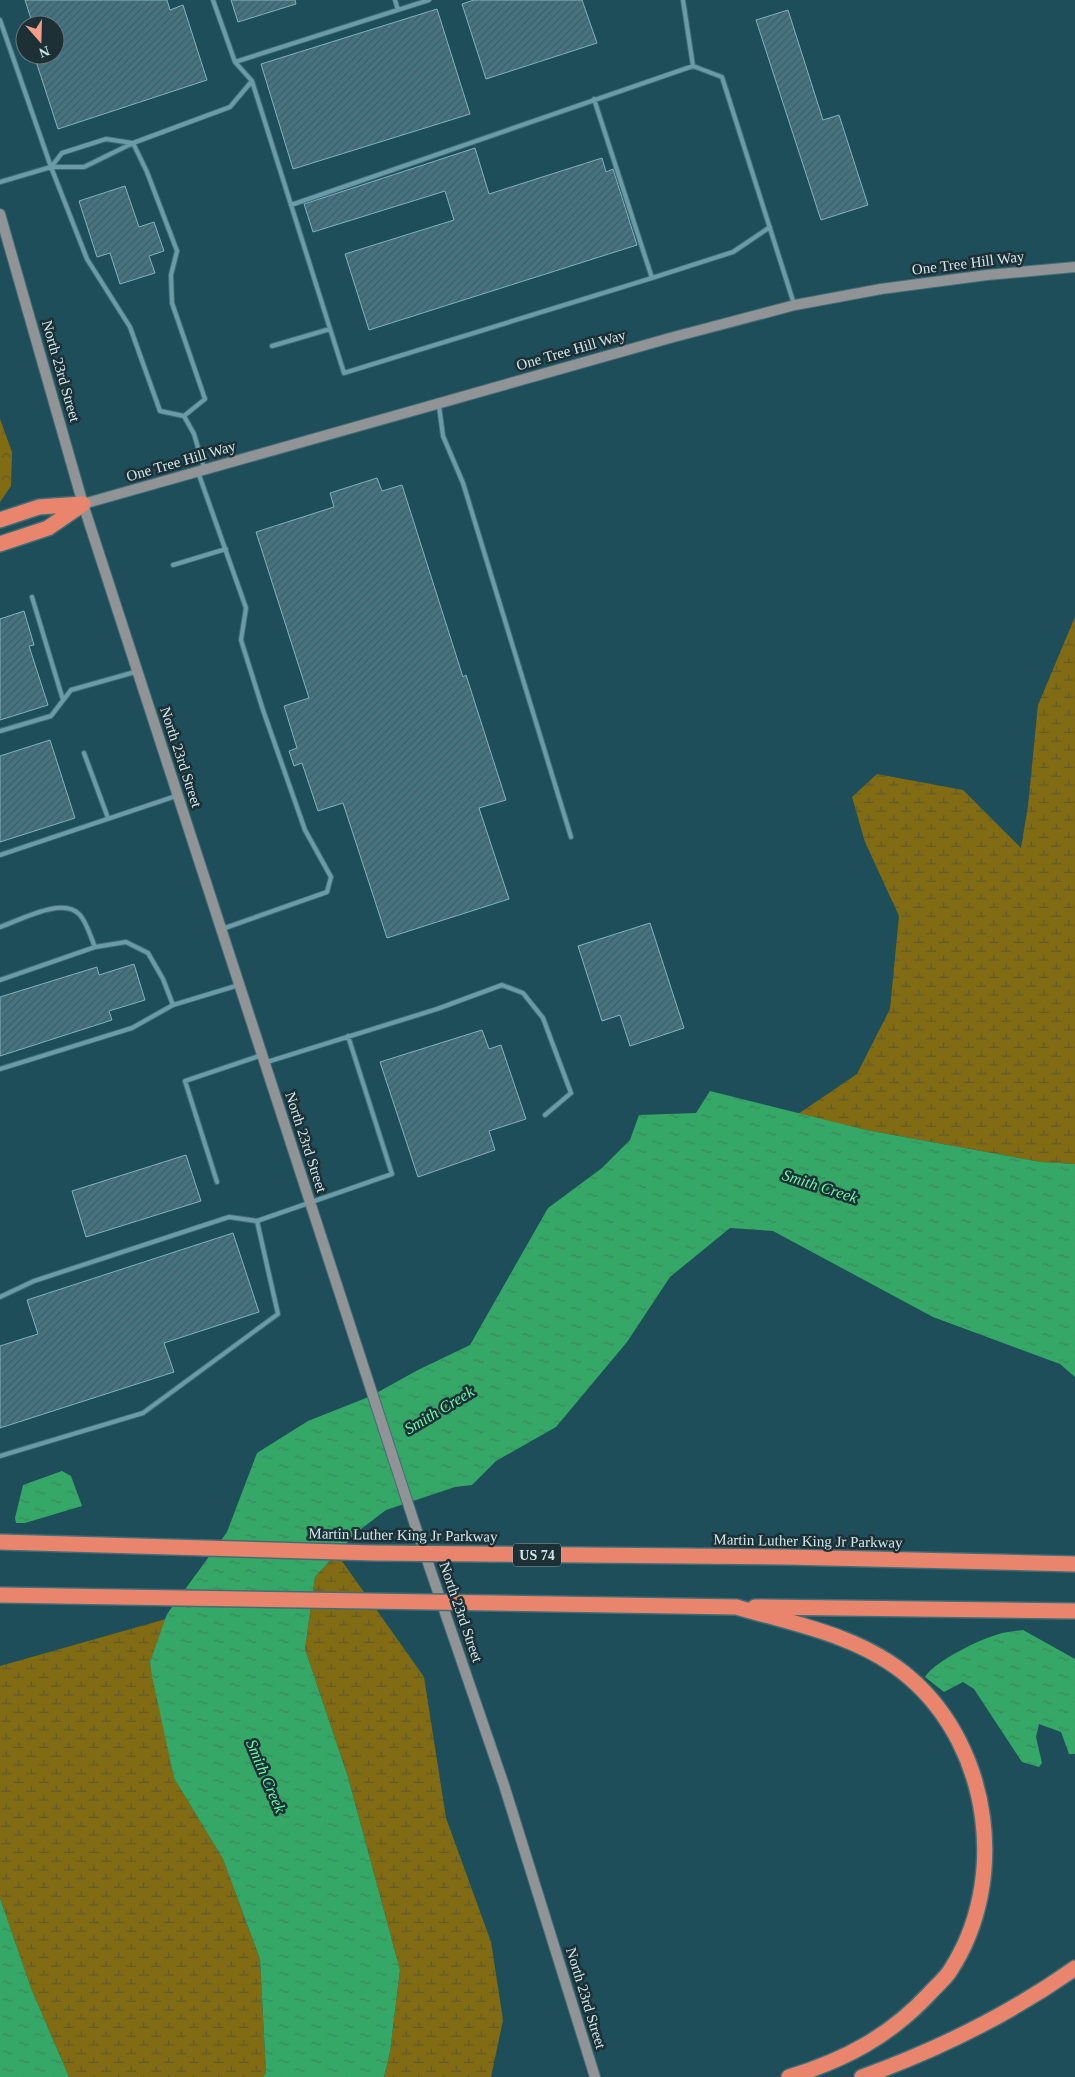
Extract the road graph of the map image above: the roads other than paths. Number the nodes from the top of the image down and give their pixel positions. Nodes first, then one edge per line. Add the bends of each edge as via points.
1 (213, 0) edge
2 (395, 0) edge
3 (429, 0) edge
4 (682, 0) edge
5 (398, 10) junction
6 (0, 20) edge
7 (234, 62) junction
8 (693, 66) junction
9 (252, 81) junction
10 (594, 99) junction
11 (133, 143) junction
12 (51, 167) junction
13 (0, 182) edge
14 (291, 205) junction
15 (0, 214) edge
16 (770, 227) junction
17 (1075, 267) edge
18 (652, 278) junction
19 (795, 305) junction
20 (330, 329) junction
21 (272, 346) dead end
22 (438, 404) junction
23 (184, 416) junction
24 (202, 471) junction
25 (83, 504) junction
26 (0, 520) edge
27 (0, 544) edge
28 (226, 549) junction
29 (173, 566) dead end
30 (32, 597) dead end
31 (138, 672) junction
32 (63, 700) junction
33 (0, 731) edge
34 (84, 753) dead end
35 (178, 795) junction
36 (108, 818) junction
37 (571, 837) dead end
38 (0, 856) edge
39 (0, 927) edge
40 (221, 929) junction
41 (95, 947) junction
42 (0, 980) edge
43 (239, 985) junction
44 (172, 1004) junction
45 (348, 1036) junction
46 (263, 1059) junction
47 (0, 1070) edge
48 (545, 1116) dead end
49 (217, 1182) dead end
50 (310, 1202) junction
51 (257, 1221) junction
52 (0, 1297) edge
53 (0, 1456) edge
54 (0, 1542) edge
55 (1075, 1564) edge
56 (0, 1595) edge
57 (736, 1607) junction
58 (1075, 1611) edge
59 (1075, 1968) edge
60 (595, 2077) edge
61 (789, 2077) edge
62 (862, 2077) edge

1 - 7 lane
2 - 5 lane
3 - 5 lane
4 - 8 lane
5 - 7 lane
6 - 12 lane
7 - 9 lane
8 - 10 lane
8 - 16 lane via 722,77
9 - 11 lane via 230,107
9 - 14 lane
10 - 14 lane
10 - 18 lane
11 - 12 lane via 84,167
11 - 12 lane via 106,139 62,153
11 - 23 lane via 177,251 171,274 172,303 205,399
12 - 13 lane
12 - 23 lane via 87,259 130,327 160,411
14 - 20 lane
15 - 25 main road, North 23rd Street
16 - 18 lane via 734,252
16 - 19 lane
17 - 19 main road, One Tree Hill Way via 881,289
18 - 20 lane via 344,373
19 - 22 main road, One Tree Hill Way
20 - 21 lane
22 - 24 main road, One Tree Hill Way
22 - 37 lane via 443,436 463,484
23 - 24 lane via 194,434
24 - 25 main road, One Tree Hill Way
24 - 28 lane
25 - 26 highway via 39,507
25 - 27 highway via 48,528
25 - 31 main road, North 23rd Street
28 - 29 lane
28 - 40 lane via 246,608 241,640 263,710 305,830 330,877 327,892
30 - 32 lane
31 - 32 lane via 71,690
31 - 35 main road, North 23rd Street
32 - 33 lane via 50,716
34 - 36 lane
35 - 36 lane
35 - 40 main road, North 23rd Street
36 - 38 lane
39 - 41 lane via 58,907 72,908 82,917
40 - 43 main road, North 23rd Street
41 - 42 lane
41 - 44 lane via 126,942 148,952
43 - 44 lane
43 - 46 main road, North 23rd Street
44 - 47 lane via 132,1028
45 - 46 lane
45 - 48 lane via 502,985 523,992 543,1018 571,1093
45 - 50 lane via 392,1174
46 - 49 lane via 185,1081
46 - 50 main road, North 23rd Street
50 - 51 lane
50 - 60 main road, North 23rd Street via 504,1785
51 - 52 lane via 229,1217 34,1281
51 - 53 lane via 278,1314 143,1413
54 - 55 highway, Martin Luther King Jr Parkway / US 74, bridge via 374,1553
56 - 57 highway, bridge
57 - 58 highway
57 - 61 highway via 829,1634 873,1652 910,1678 937,1707 963,1747 978,1791 985,1828 985,1869 978,1908 950,1972 896,2026 854,2052
59 - 62 highway via 1016,2006 962,2034

